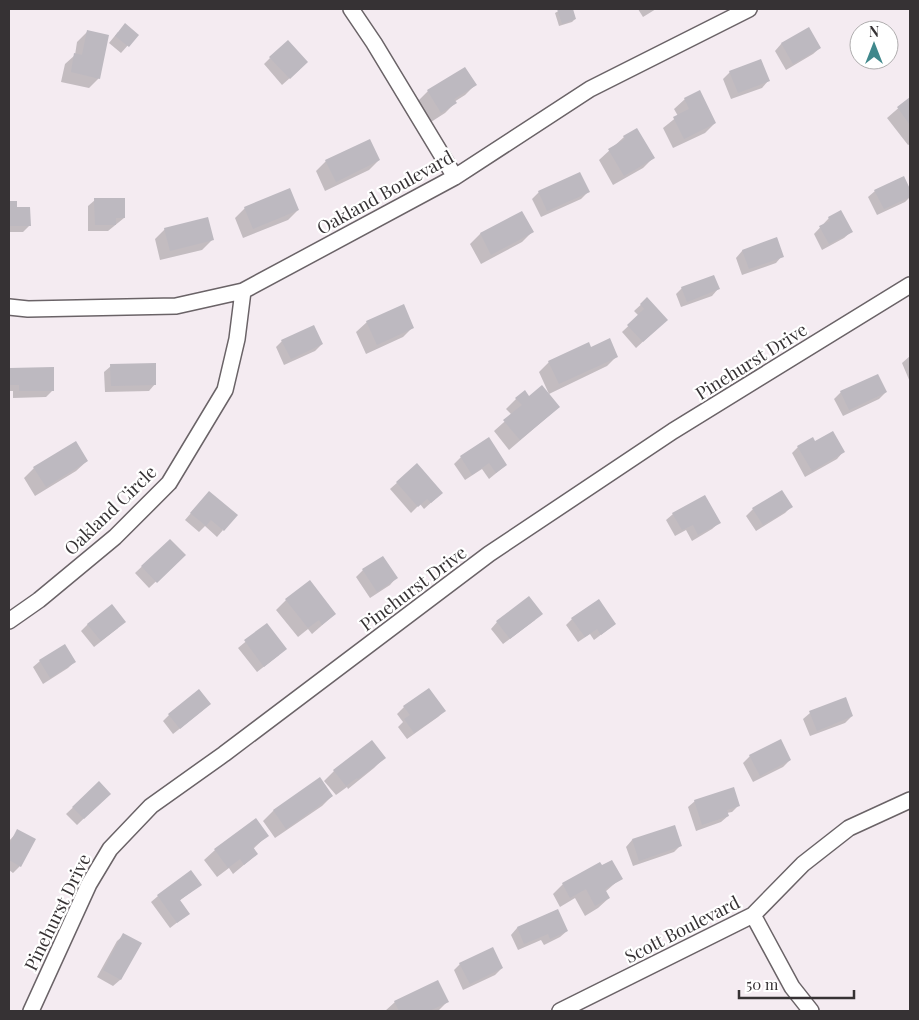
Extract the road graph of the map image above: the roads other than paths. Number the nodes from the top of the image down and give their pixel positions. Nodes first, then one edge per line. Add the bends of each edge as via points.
1 (351, 9) edge
2 (749, 9) edge
3 (455, 177) junction
4 (910, 285) edge
5 (243, 292) junction
6 (9, 307) edge
7 (9, 621) edge
8 (910, 800) edge
9 (753, 915) junction
10 (31, 1011) edge
11 (560, 1011) edge
12 (811, 1011) edge

1 - 3 street
2 - 3 street, Oakland Boulevard via 590,89
3 - 5 street, Oakland Boulevard
4 - 10 street, Pinehurst Drive via 673,431 489,554 151,806 110,849 93,877
5 - 6 street, Oakland Boulevard via 176,306
5 - 7 street, Oakland Circle via 237,339 225,390 169,483 115,537
8 - 9 street, Scott Boulevard via 849,828 803,864
9 - 11 street, Scott Boulevard
9 - 12 street via 792,987

